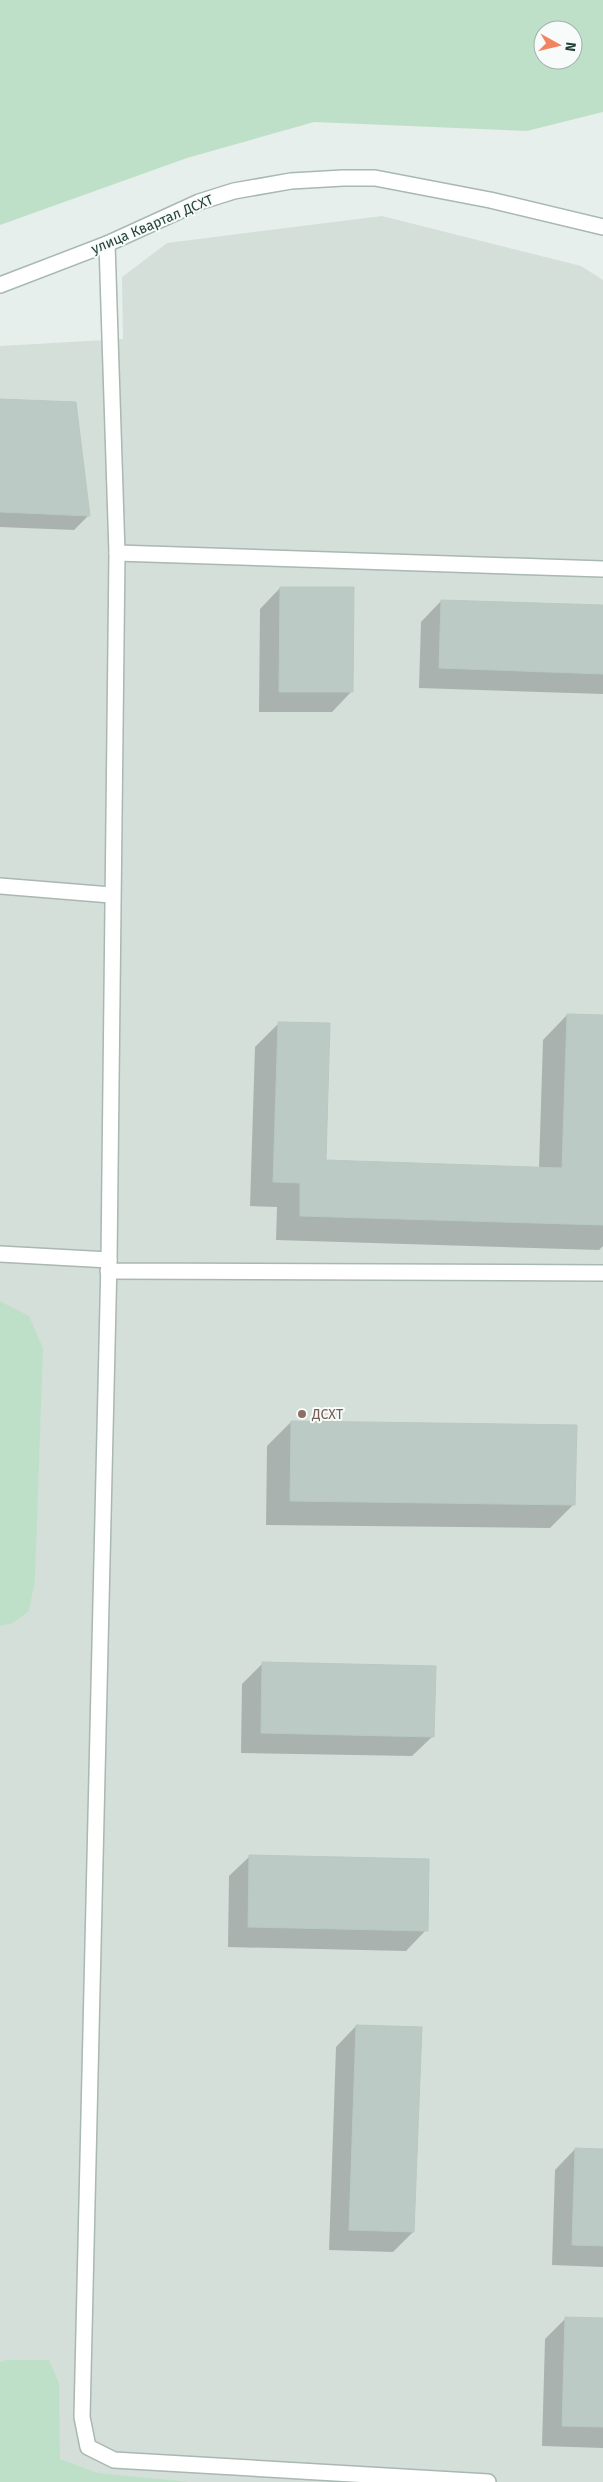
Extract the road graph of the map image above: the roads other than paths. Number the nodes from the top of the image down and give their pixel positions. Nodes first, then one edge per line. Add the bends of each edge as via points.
1 (603, 227) edge
2 (107, 244) junction
3 (0, 284) edge
4 (117, 553) junction
5 (603, 569) edge
6 (0, 886) edge
7 (111, 895) junction
8 (0, 1254) edge
9 (109, 1266) junction
10 (603, 1273) edge
11 (488, 2482) edge

1 - 2 street, улица Квартал ДСХТ via 419,185 375,178 343,178 291,181 234,191 199,202
2 - 3 street, улица Квартал ДСХТ
2 - 4 street
4 - 5 street
4 - 7 street
6 - 7 street
7 - 9 street
8 - 9 street
9 - 10 street
9 - 11 street via 82,2416 88,2447 114,2460

